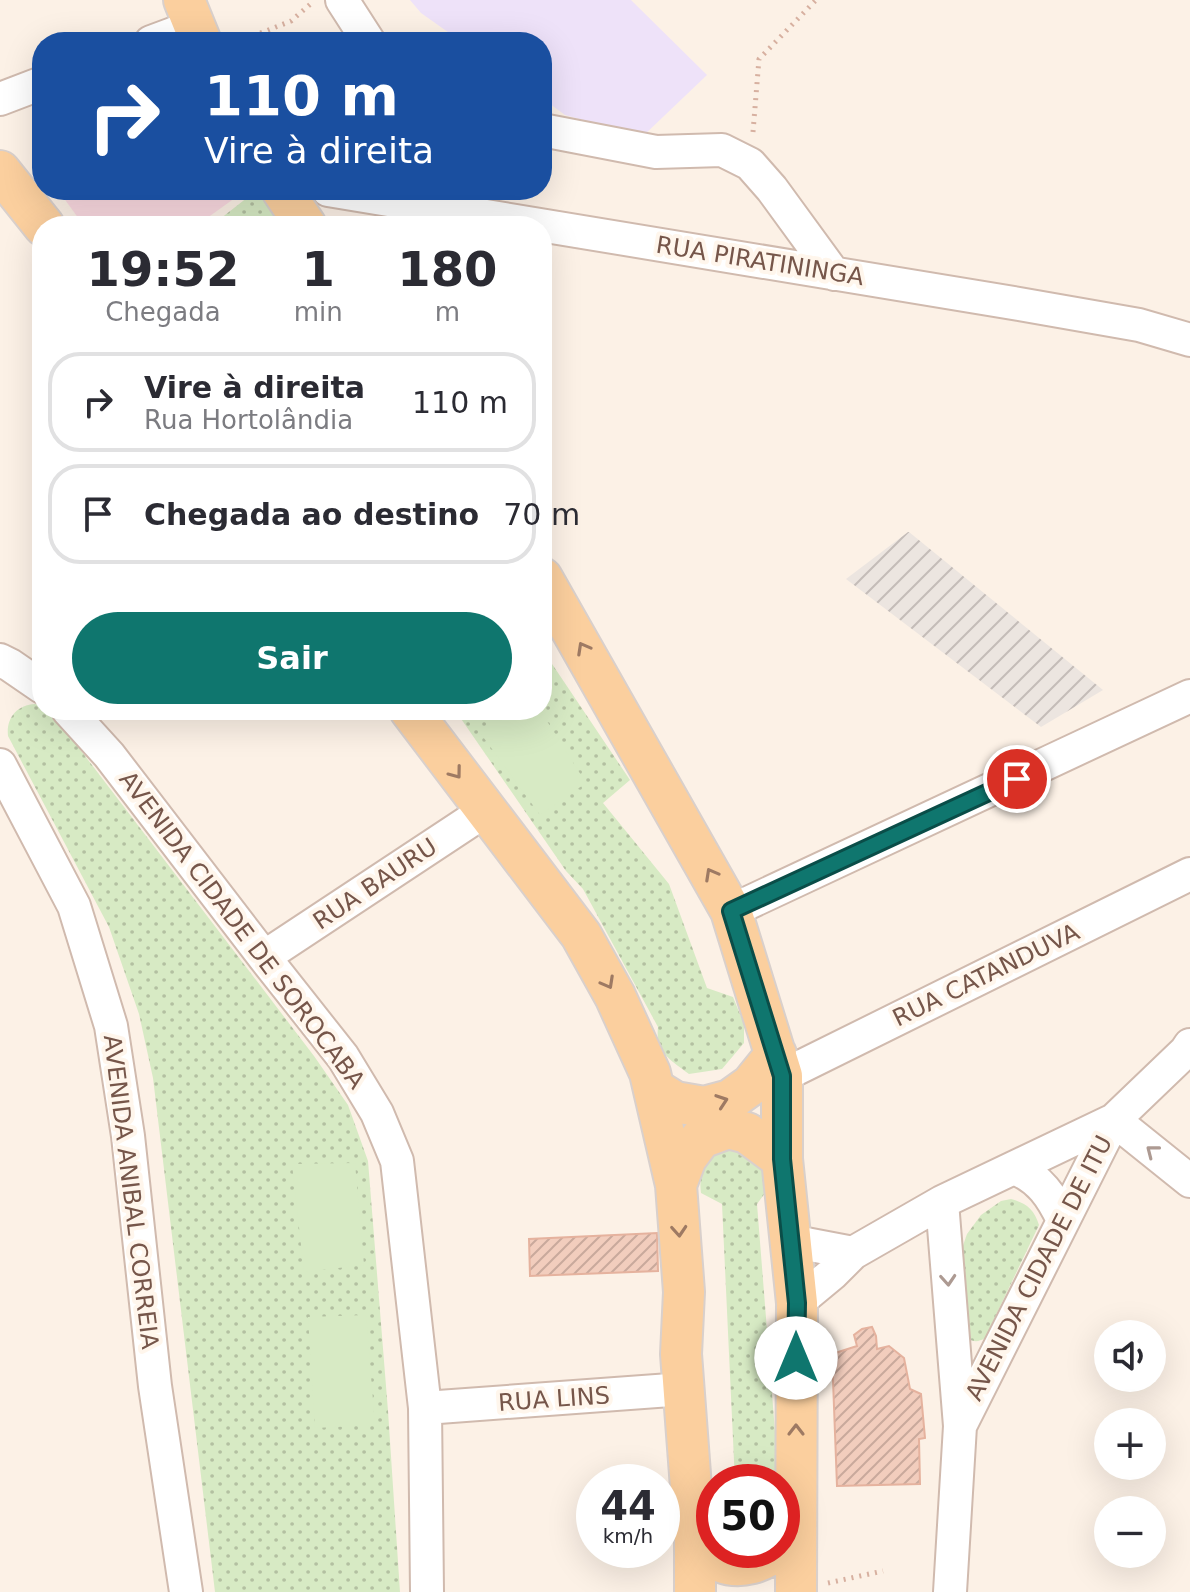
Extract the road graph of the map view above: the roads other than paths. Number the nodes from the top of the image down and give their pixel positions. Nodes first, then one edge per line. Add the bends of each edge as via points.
1 (342, 0) edge
2 (193, 23) edge
3 (173, 32) edge
4 (363, 32) edge
5 (32, 87) edge
6 (0, 99) edge
7 (552, 132) edge
8 (0, 171) edge
9 (388, 200) edge
10 (36, 216) edge
11 (485, 216) edge
12 (552, 227) edge
13 (834, 274) junction
14 (1190, 340) edge
15 (552, 593) edge
16 (0, 660) edge
17 (32, 680) edge
18 (1190, 696) edge
19 (77, 720) edge
20 (417, 720) edge
21 (0, 765) edge
22 (485, 811) junction
23 (1190, 874) edge
24 (731, 911) junction
25 (264, 957) junction
26 (1190, 1045) edge
27 (779, 1065) junction
28 (654, 1089) junction
29 (1114, 1120) junction
30 (782, 1159) junction
31 (1014, 1168) junction
32 (1190, 1181) edge
33 (676, 1185) junction
34 (942, 1202) junction
35 (1063, 1220) junction
36 (790, 1241) junction
37 (853, 1253) junction
38 (797, 1303) junction
39 (684, 1389) junction
40 (425, 1408) junction
41 (960, 1426) junction
42 (789, 1464) edge
43 (695, 1541) joint
44 (791, 1568) edge
45 (796, 1591) edge
46 (186, 1592) edge
47 (427, 1592) edge
48 (695, 1592) edge
49 (950, 1592) edge

1 - 4 street
2 - 3 street
5 - 6 street
7 - 13 street via 656,152 722,150 750,164
8 - 10 main road
9 - 11 street, RUA PIRATININGA
12 - 13 street, RUA PIRATININGA
13 - 14 street, RUA PIRATININGA via 1139,325
24 -> 15 main road
16 - 17 street
18 - 24 street
19 - 25 street, AVENIDA CIDADE DE SOROCABA
20 -> 22 main road
21 - 46 street, AVENIDA ANIBAL CORREIA via 74,906 111,1026
22 - 25 street, RUA BAURU
22 -> 28 main road via 581,935 615,996
23 - 27 street, RUA CATANDUVA
24 - 27 main road
25 - 40 street, AVENIDA CIDADE DE SOROCABA via 343,1057 377,1113 397,1161
26 - 29 street, AVENIDA CIDADE DE ITU
28 -> 27 main road via 675,1102 704,1107 730,1100
27 - 30 main road
28 - 33 main road
29 - 31 street
32 -> 29 street
29 - 35 street, AVENIDA CIDADE DE ITU
30 - 33 main road via 747,1133 728,1128 701,1138
30 - 36 main road
31 - 34 street
31 - 35 street via 1042,1185
33 -> 39 main road
34 - 37 street
34 -> 41 street, AVENIDA CIDADE DE ITU
35 - 41 street, AVENIDA CIDADE DE ITU
36 - 37 street
36 - 38 main road
37 - 38 street
42 -> 38 main road
39 - 40 street, RUA LINS
39 - 43 main road
40 - 47 street, AVENIDA CIDADE DE SOROCABA
41 - 49 street, AVENIDA CIDADE DE ITU
43 - 48 main road
44 - 45 main road

